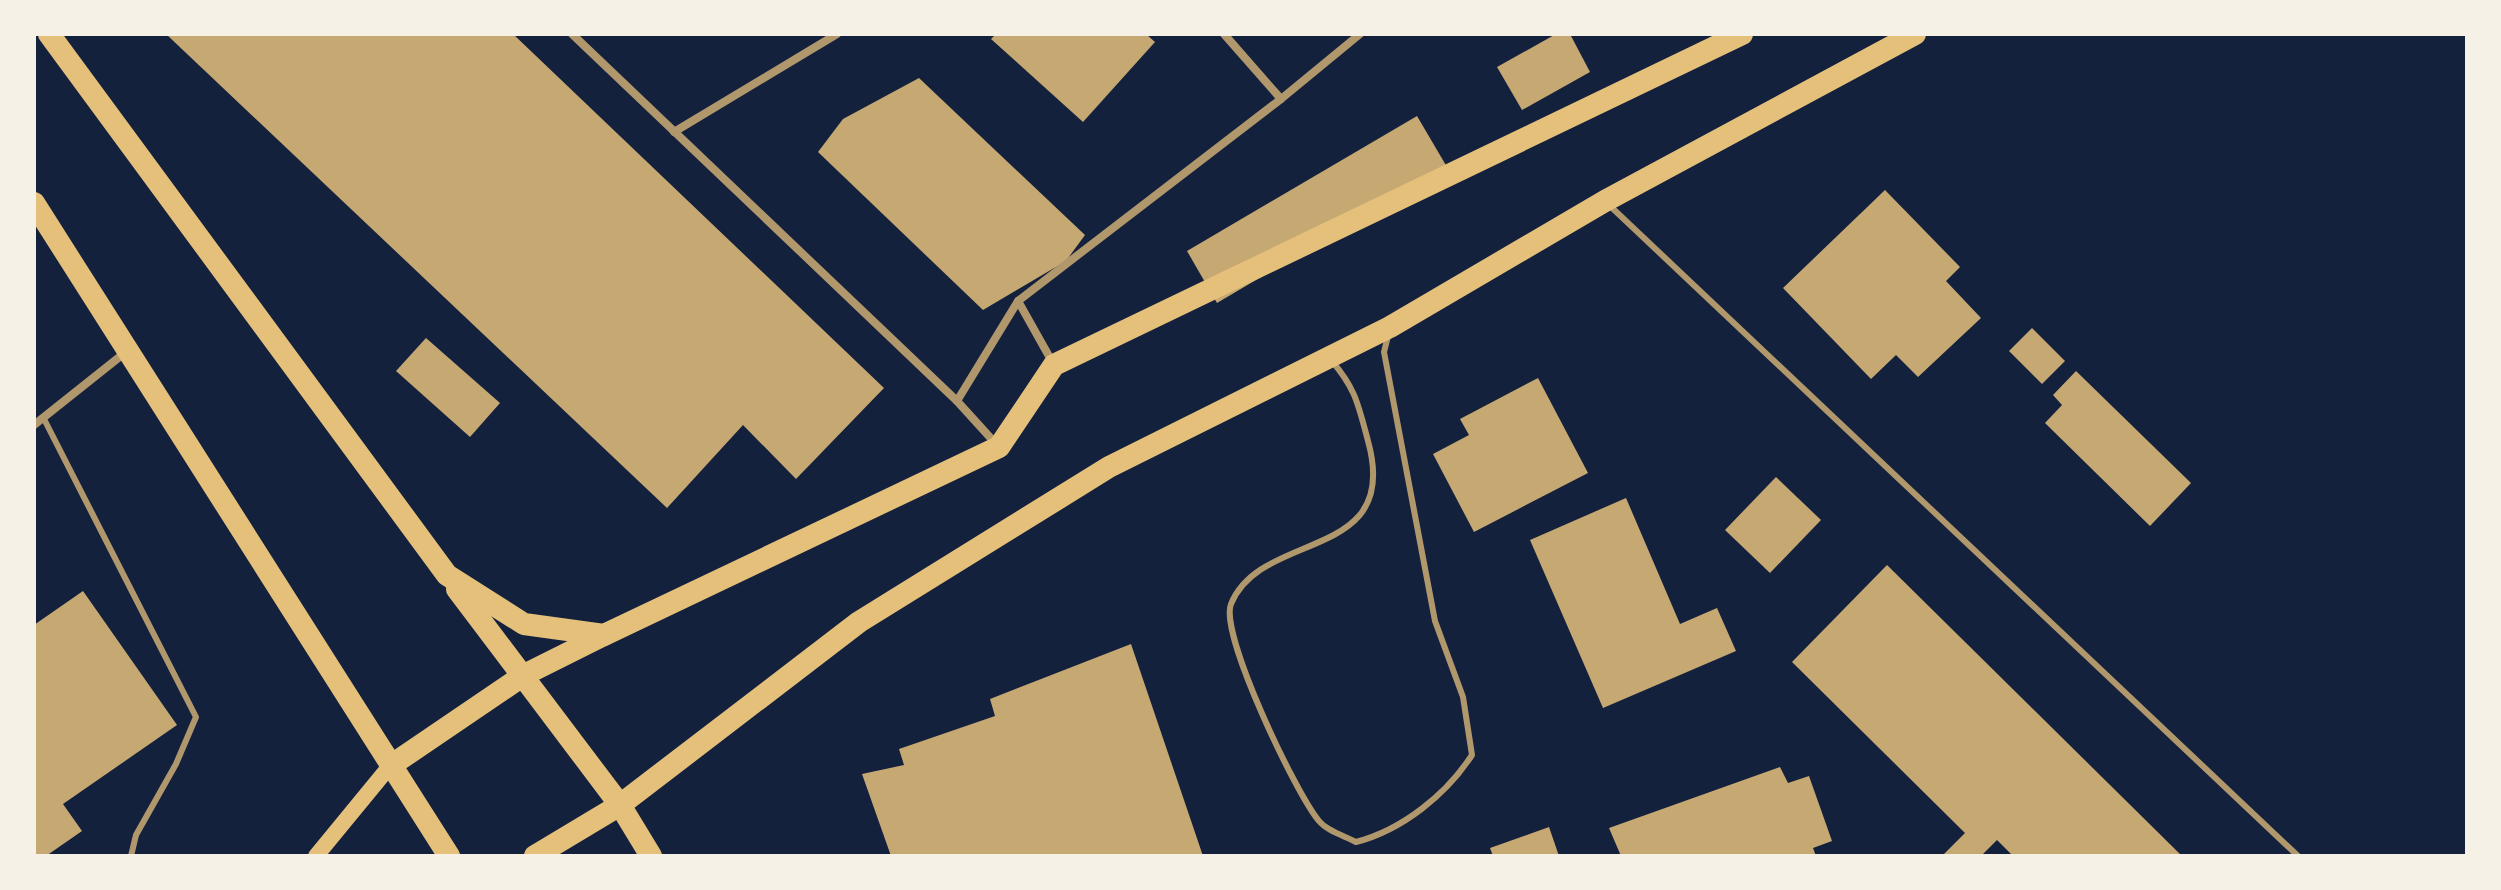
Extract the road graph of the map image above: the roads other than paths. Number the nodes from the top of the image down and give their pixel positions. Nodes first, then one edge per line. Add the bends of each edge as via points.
1 (49, 34) edge
2 (572, 34) edge
3 (837, 34) edge
4 (1224, 34) edge
5 (1360, 34) edge
6 (1742, 34) edge
7 (1915, 34) edge
8 (1281, 99) junction
9 (674, 132) junction
10 (1605, 201) junction
11 (34, 203) edge
12 (1018, 301) junction
13 (1390, 327) junction
14 (127, 351) junction
15 (1329, 357) junction
16 (1054, 365) junction
17 (957, 401) junction
18 (43, 417) junction
19 (34, 425) edge
20 (999, 447) junction
21 (447, 575) junction
22 (604, 635) junction
23 (524, 675) junction
24 (390, 766) junction
25 (620, 805) junction
26 (131, 856) edge
27 (316, 856) edge
28 (449, 856) edge
29 (535, 856) edge
30 (651, 856) edge
31 (2298, 856) edge

1 - 21 highway
2 - 9 street
3 - 9 street
4 - 8 street
5 - 8 street
6 - 16 highway
7 - 10 highway
8 - 12 street
9 - 17 street
10 - 13 highway
10 - 31 lane
11 - 14 highway
12 - 16 street
12 - 17 street
13 - 15 highway
13 - 15 lane via 1384,352 1415,524 1435,621 1463,697 1472,755 1459,775 1385,835 1356,842 1321,824 1280,757 1232,632 1230,606 1241,588 1264,569 1335,538 1373,492 1372,456 1353,385
14 - 18 street
14 - 24 highway
15 - 25 highway via 1109,467 859,622
16 - 20 highway
17 - 20 street
18 - 19 street
18 - 26 lane via 196,717 136,835
20 - 22 highway
21 - 22 highway via 524,624
21 - 23 highway
22 - 23 highway
23 - 24 highway
23 - 25 highway
24 - 27 main road
24 - 28 highway
25 - 29 highway
25 - 30 highway

